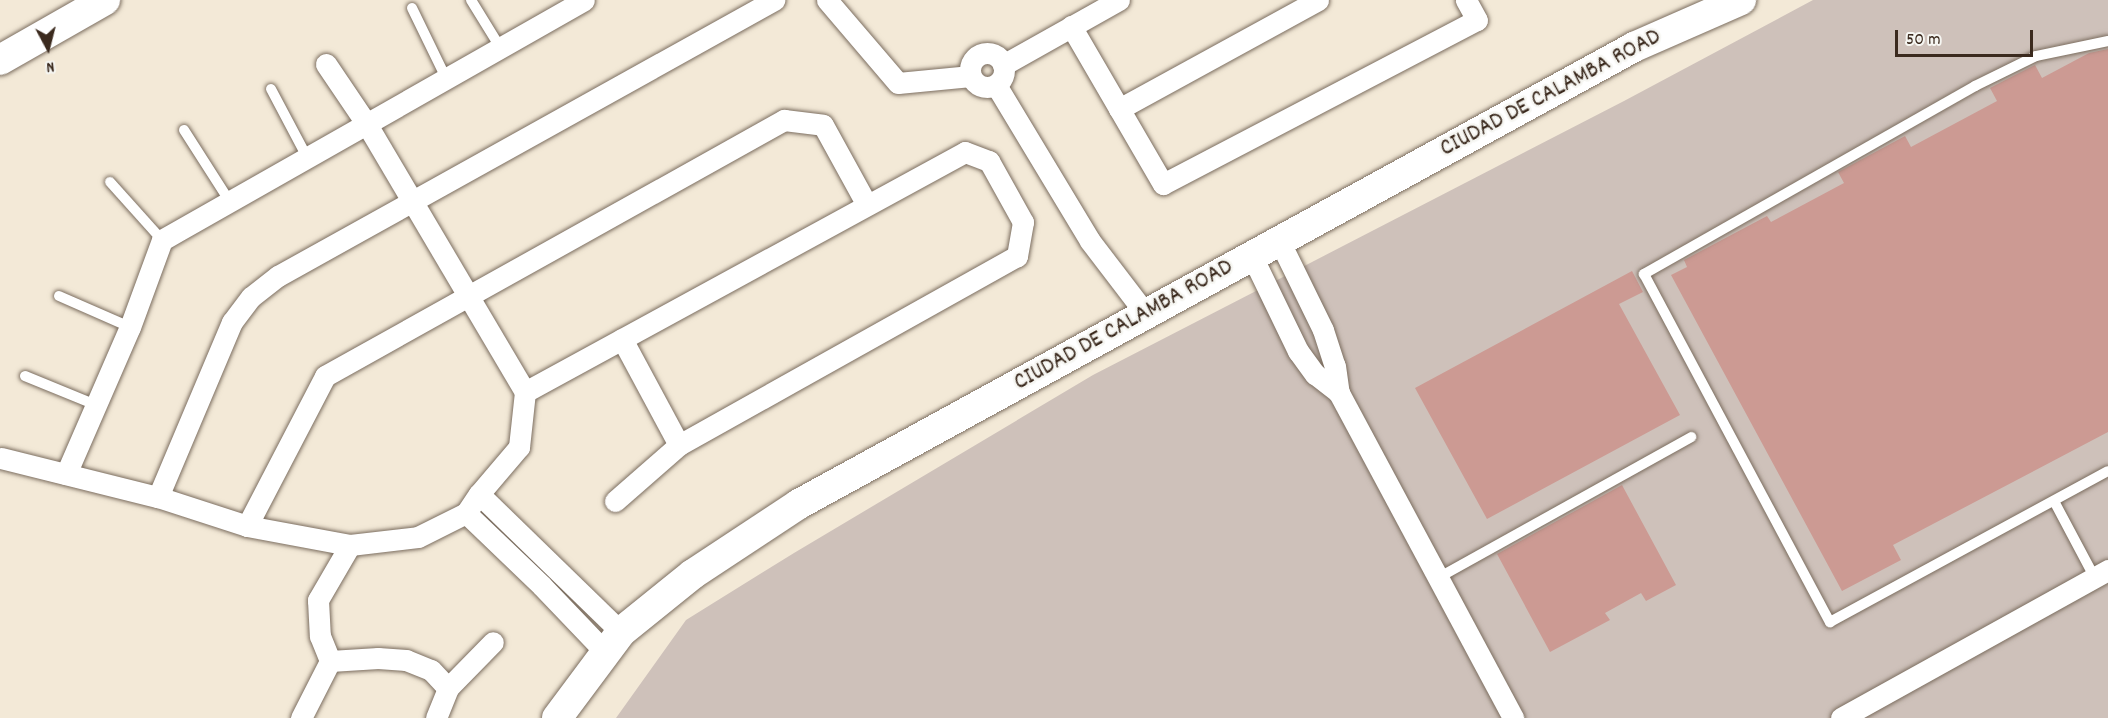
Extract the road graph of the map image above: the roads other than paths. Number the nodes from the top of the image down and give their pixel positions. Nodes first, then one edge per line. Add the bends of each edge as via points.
1 (105, 0) edge
2 (471, 0) edge
3 (774, 0) edge
4 (827, 0) edge
5 (1119, 0) edge
6 (1318, 0) edge
7 (1466, 0) edge
8 (1741, 0) edge
9 (573, 3) edge
10 (412, 8) dead end
11 (1071, 26) junction
12 (2108, 41) edge
13 (500, 47) junction
14 (0, 60) edge
15 (326, 64) dead end
16 (971, 75) junction
17 (999, 75) junction
18 (446, 78) junction
19 (271, 89) dead end
20 (1119, 109) junction
21 (366, 123) junction
22 (184, 130) dead end
23 (307, 157) junction
24 (110, 182) dead end
25 (230, 202) junction
26 (411, 202) junction
27 (867, 205) junction
28 (162, 240) junction
29 (1279, 240) junction
30 (1252, 256) junction
31 (466, 295) junction
32 (59, 296) dead end
33 (1145, 313) junction
34 (130, 327) junction
35 (622, 339) junction
36 (25, 376) dead end
37 (525, 392) junction
38 (1339, 393) junction
39 (96, 405) junction
40 (1691, 437) dead end
41 (679, 445) junction
42 (1, 458) edge
43 (2108, 471) edge
44 (66, 474) junction
45 (479, 494) junction
46 (158, 497) junction
47 (615, 501) dead end
48 (2054, 501) junction
49 (466, 513) junction
50 (248, 526) junction
51 (350, 545) junction
52 (2101, 574) edge
53 (1438, 578) junction
54 (493, 642) dead end
55 (613, 642) junction
56 (330, 662) junction
57 (448, 688) junction
58 (302, 718) edge
59 (436, 718) edge
60 (557, 718) edge
61 (1513, 718) edge
62 (1841, 718) edge

1 - 14 main road
2 - 13 lane
3 - 26 street
4 - 16 street via 897,83
5 - 11 street
6 - 20 street
7 - 20 street via 1477,20 1163,184
8 - 29 main road, CIUDAD DE CALAMBA ROAD via 1634,47
9 - 13 street
10 - 18 lane
11 - 17 street
11 - 20 street
12 - 48 lane via 2036,56 1975,86 1644,274 1830,622
13 - 18 street
15 - 21 street
16 - 17 street via 981,86
16 - 17 street via 973,61 993,54
17 - 33 street via 1090,241
18 - 21 street
19 - 23 lane
21 - 23 street
21 - 26 street
22 - 25 lane
23 - 25 street
24 - 28 lane
25 - 28 street
26 - 31 street
26 - 46 street via 278,276 251,297 232,322
27 - 31 street via 823,124 784,120
27 - 35 street
27 - 41 street via 965,153 973,155 989,161 1023,222 1017,256
28 - 34 street
29 - 30 main road, CIUDAD DE CALAMBA ROAD
29 - 38 street via 1323,330
30 - 33 main road, CIUDAD DE CALAMBA ROAD
30 - 38 street via 1298,351 1315,374
31 - 37 street
31 - 50 street via 325,376
32 - 34 lane
33 - 55 main road, CIUDAD DE CALAMBA ROAD via 800,504 703,567
34 - 39 street
35 - 37 street
35 - 41 street
36 - 39 lane
37 - 45 street via 519,447
38 - 53 street
39 - 44 street
40 - 53 lane
41 - 47 street
42 - 44 street
43 - 48 lane
44 - 46 street
45 - 49 street
45 - 55 street
46 - 50 street
48 - 52 lane
49 - 51 street via 418,537
49 - 55 street via 542,586
50 - 51 street
51 - 56 street via 318,600 320,636
52 - 62 street
53 - 61 street
54 - 57 street
55 - 60 main road, CIUDAD DE CALAMBA ROAD
56 - 57 street via 406,660 431,670
56 - 58 street
57 - 59 street

